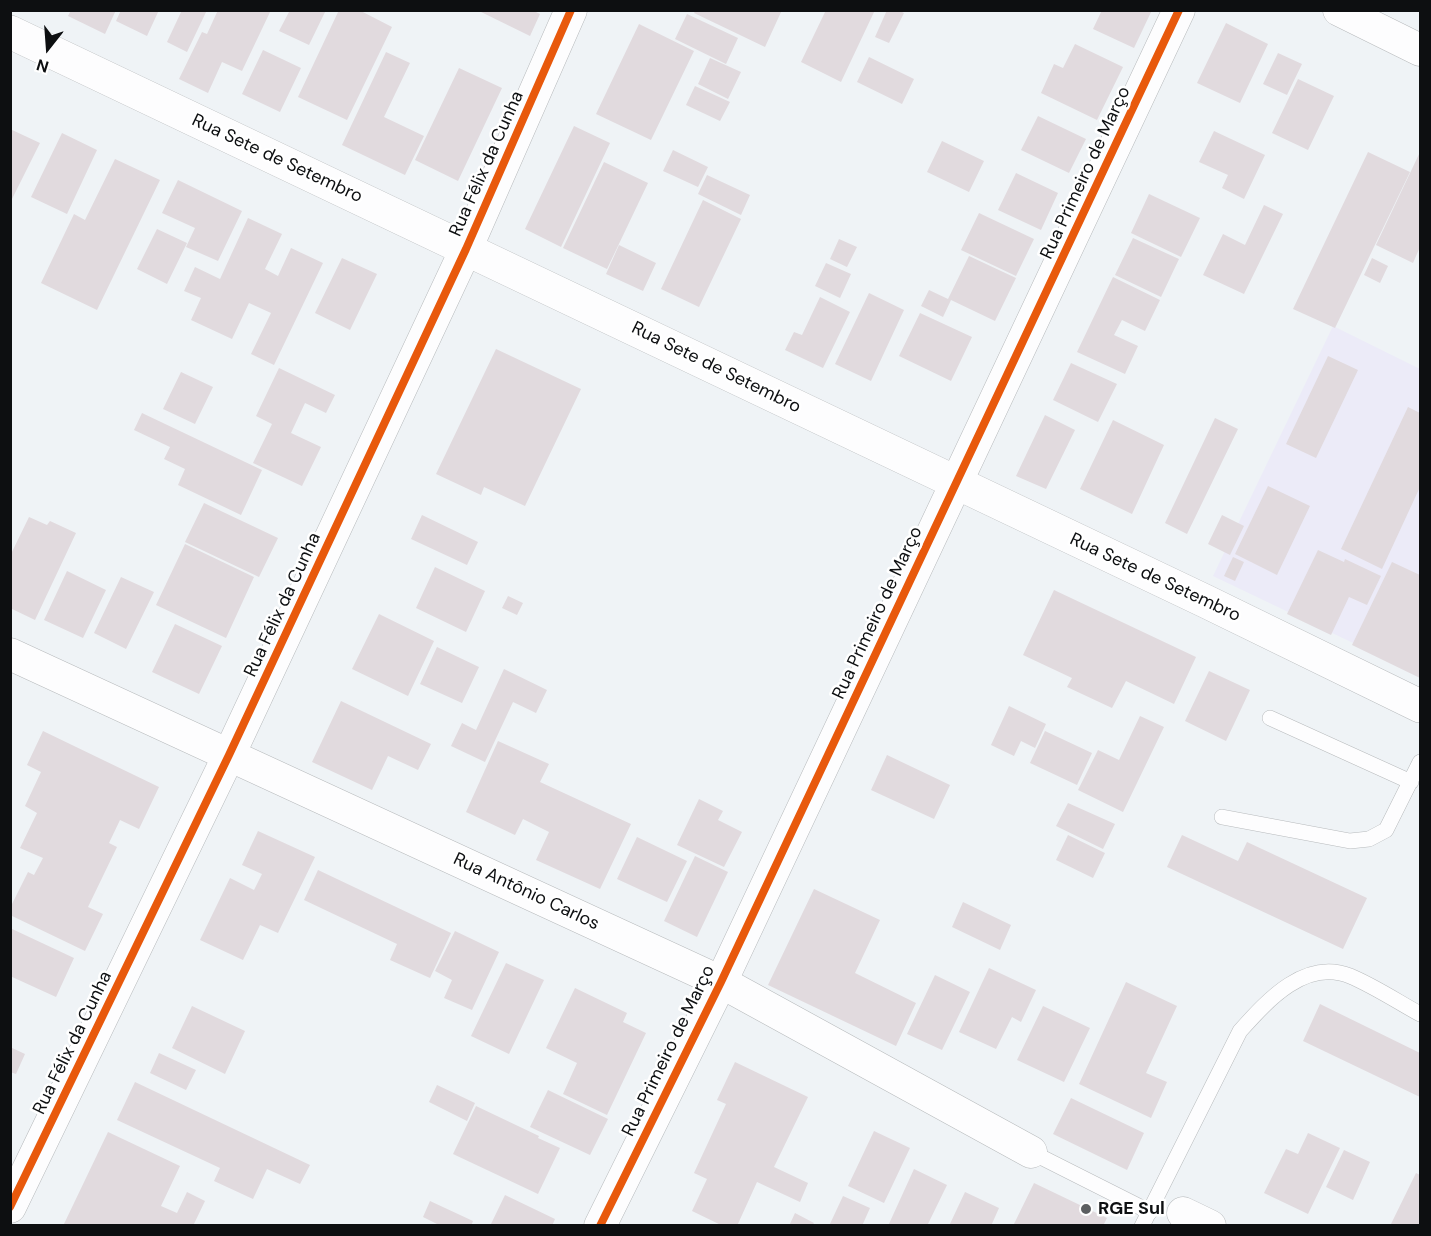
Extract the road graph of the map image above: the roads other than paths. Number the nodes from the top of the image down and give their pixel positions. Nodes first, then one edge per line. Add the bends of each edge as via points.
1 (572, 10) edge
2 (1179, 10) edge
3 (1339, 10) edge
4 (10, 32) edge
5 (1420, 50) edge
6 (466, 249) junction
7 (956, 483) junction
8 (10, 654) edge
9 (1420, 706) edge
10 (1270, 718) dead end
11 (230, 755) junction
12 (1420, 762) edge
13 (1411, 782) junction
14 (1222, 817) dead end
15 (720, 982) junction
16 (1420, 1014) edge
17 (1031, 1152) joint
18 (10, 1207) edge
19 (1146, 1219) edge
20 (600, 1226) edge

1 - 6 street, Rua Félix da Cunha
2 - 7 street, Rua Primeiro de Março
3 - 5 street
4 - 6 main road, Rua Sete de Setembro
6 - 7 main road, Rua Sete de Setembro
6 - 11 street, Rua Félix da Cunha
7 - 9 main road, Rua Sete de Setembro
7 - 15 street, Rua Primeiro de Março
8 - 11 street, Rua Antônio Carlos
10 - 13 lane
11 - 15 street, Rua Antônio Carlos
11 - 18 street, Rua Félix da Cunha
12 - 13 lane
13 - 14 lane via 1386,830 1369,839 1350,841
15 - 17 street, Rua Antônio Carlos
15 - 20 street, Rua Primeiro de Março
16 - 19 lane via 1349,976 1332,972 1311,974 1293,982 1240,1031
17 - 19 lane

